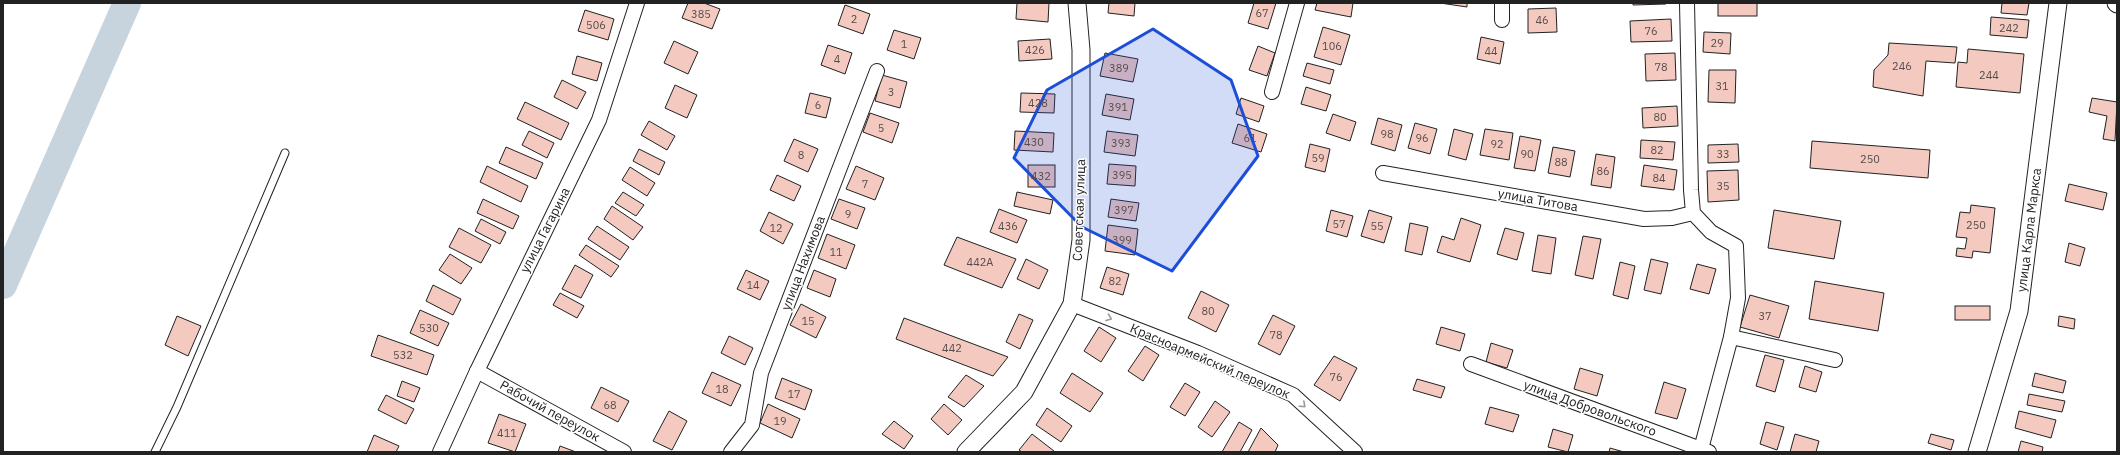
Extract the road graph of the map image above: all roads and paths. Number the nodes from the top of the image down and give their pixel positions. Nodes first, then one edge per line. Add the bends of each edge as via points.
1 (638, 3) edge
2 (1077, 3) edge
3 (1297, 3) edge
4 (1502, 3) edge
5 (1687, 3) edge
6 (2058, 3) edge
7 (1502, 20) dead end
8 (877, 71) dead end
9 (1272, 92) dead end
10 (285, 153) dead end
11 (1383, 172) dead end
12 (1693, 213) junction
13 (1072, 304) junction
14 (1732, 337) junction
15 (1835, 360) dead end
16 (1471, 364) dead end
17 (477, 371) junction
18 (1706, 450) edge
19 (155, 452) edge
20 (440, 452) edge
21 (624, 452) edge
22 (731, 452) edge
23 (966, 452) edge
24 (1354, 452) edge
25 (1978, 452) edge

1 - 17 street, улица Гагарина via 598,120
2 - 13 street, Советская улица via 1081,50 1081,240
3 - 9 street
4 - 7 street
5 - 12 street
6 - 25 street, улица Карла Маркса via 2019,311
8 - 22 street, улица Нахимова via 761,373 752,425
10 - 19 lane via 177,407
11 - 12 street, улица Титова via 1644,219 1672,218
12 - 14 street via 1711,232 1736,246 1738,298
13 - 23 street, Советская улица via 1024,392
13 -> 24 street, Красноармейский переулок via 1198,353 1293,396
14 - 15 street
14 - 18 street
16 - 18 street, улица Добровольского
17 - 20 street, улица Гагарина
17 - 21 street, Рабочий переулок

